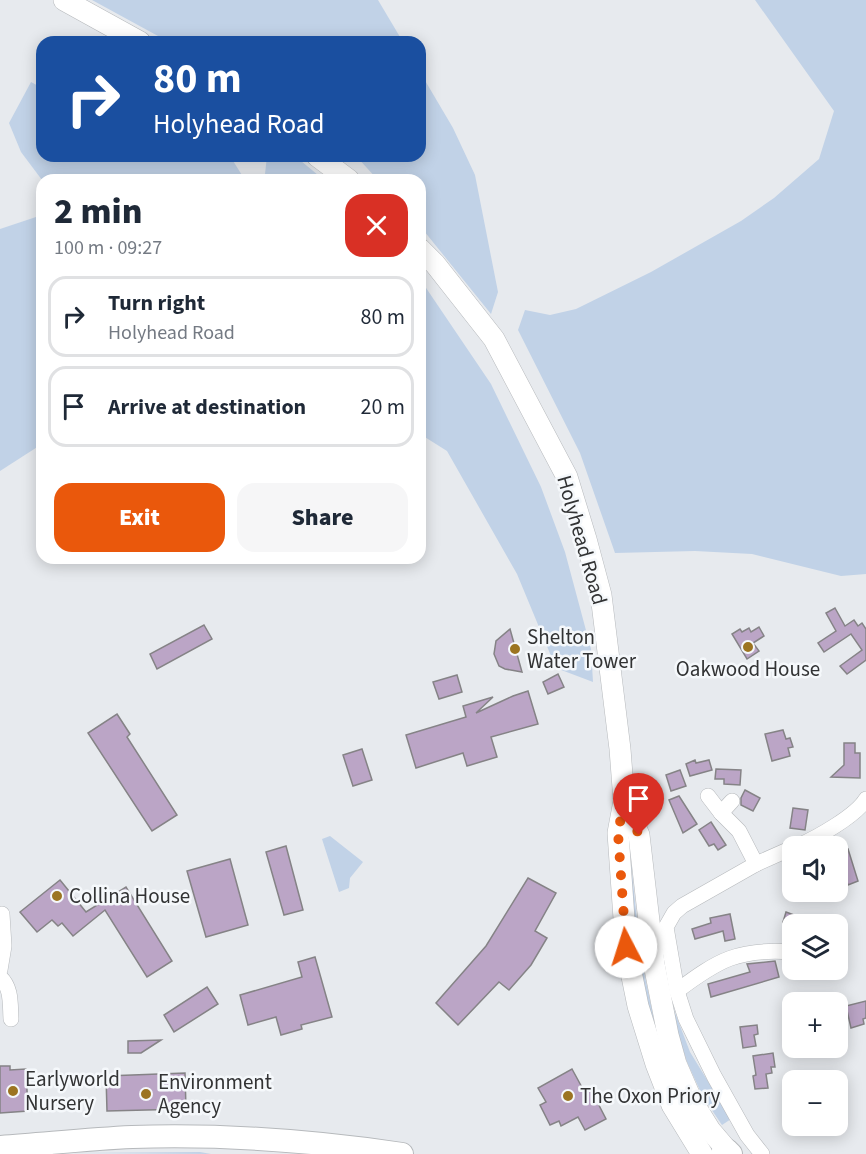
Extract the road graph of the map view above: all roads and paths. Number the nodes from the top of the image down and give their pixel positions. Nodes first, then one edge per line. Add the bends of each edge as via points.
1 (64, 0) edge
2 (129, 36) edge
3 (326, 162) edge
4 (341, 174) edge
5 (426, 255) edge
6 (708, 796) dead end
7 (866, 799) edge
8 (624, 801) junction
9 (732, 801) dead end
10 (721, 813) junction
11 (819, 836) edge
12 (782, 852) edge
13 (756, 864) junction
14 (2, 914) dead end
15 (782, 951) edge
16 (0, 970) edge
17 (0, 977) edge
18 (677, 991) junction
19 (11, 1019) dead end
20 (747, 1135) junction
21 (0, 1147) edge
22 (289, 1148) edge
23 (727, 1153) edge
24 (402, 1154) edge
25 (702, 1154) edge
26 (762, 1154) edge

1 - 2 main road
3 - 4 main road
5 - 8 main road, Holyhead Road via 494,339 567,477 601,596
6 - 10 street
7 - 11 street
8 - 23 main road, Holyhead Road via 639,835 654,964 676,1064 692,1101
8 - 25 main road, Holyhead Road via 618,833 620,880 626,947 638,1006 664,1086
9 - 10 street
10 - 13 street via 739,831
12 - 13 street
13 - 18 street via 674,913 666,927
14 - 16 street
15 - 18 street via 757,950 715,964
17 - 19 street via 9,991
18 - 20 street via 686,1019
20 - 23 street
20 - 26 street
21 - 22 main road via 133,1137 231,1138
22 - 24 main road

